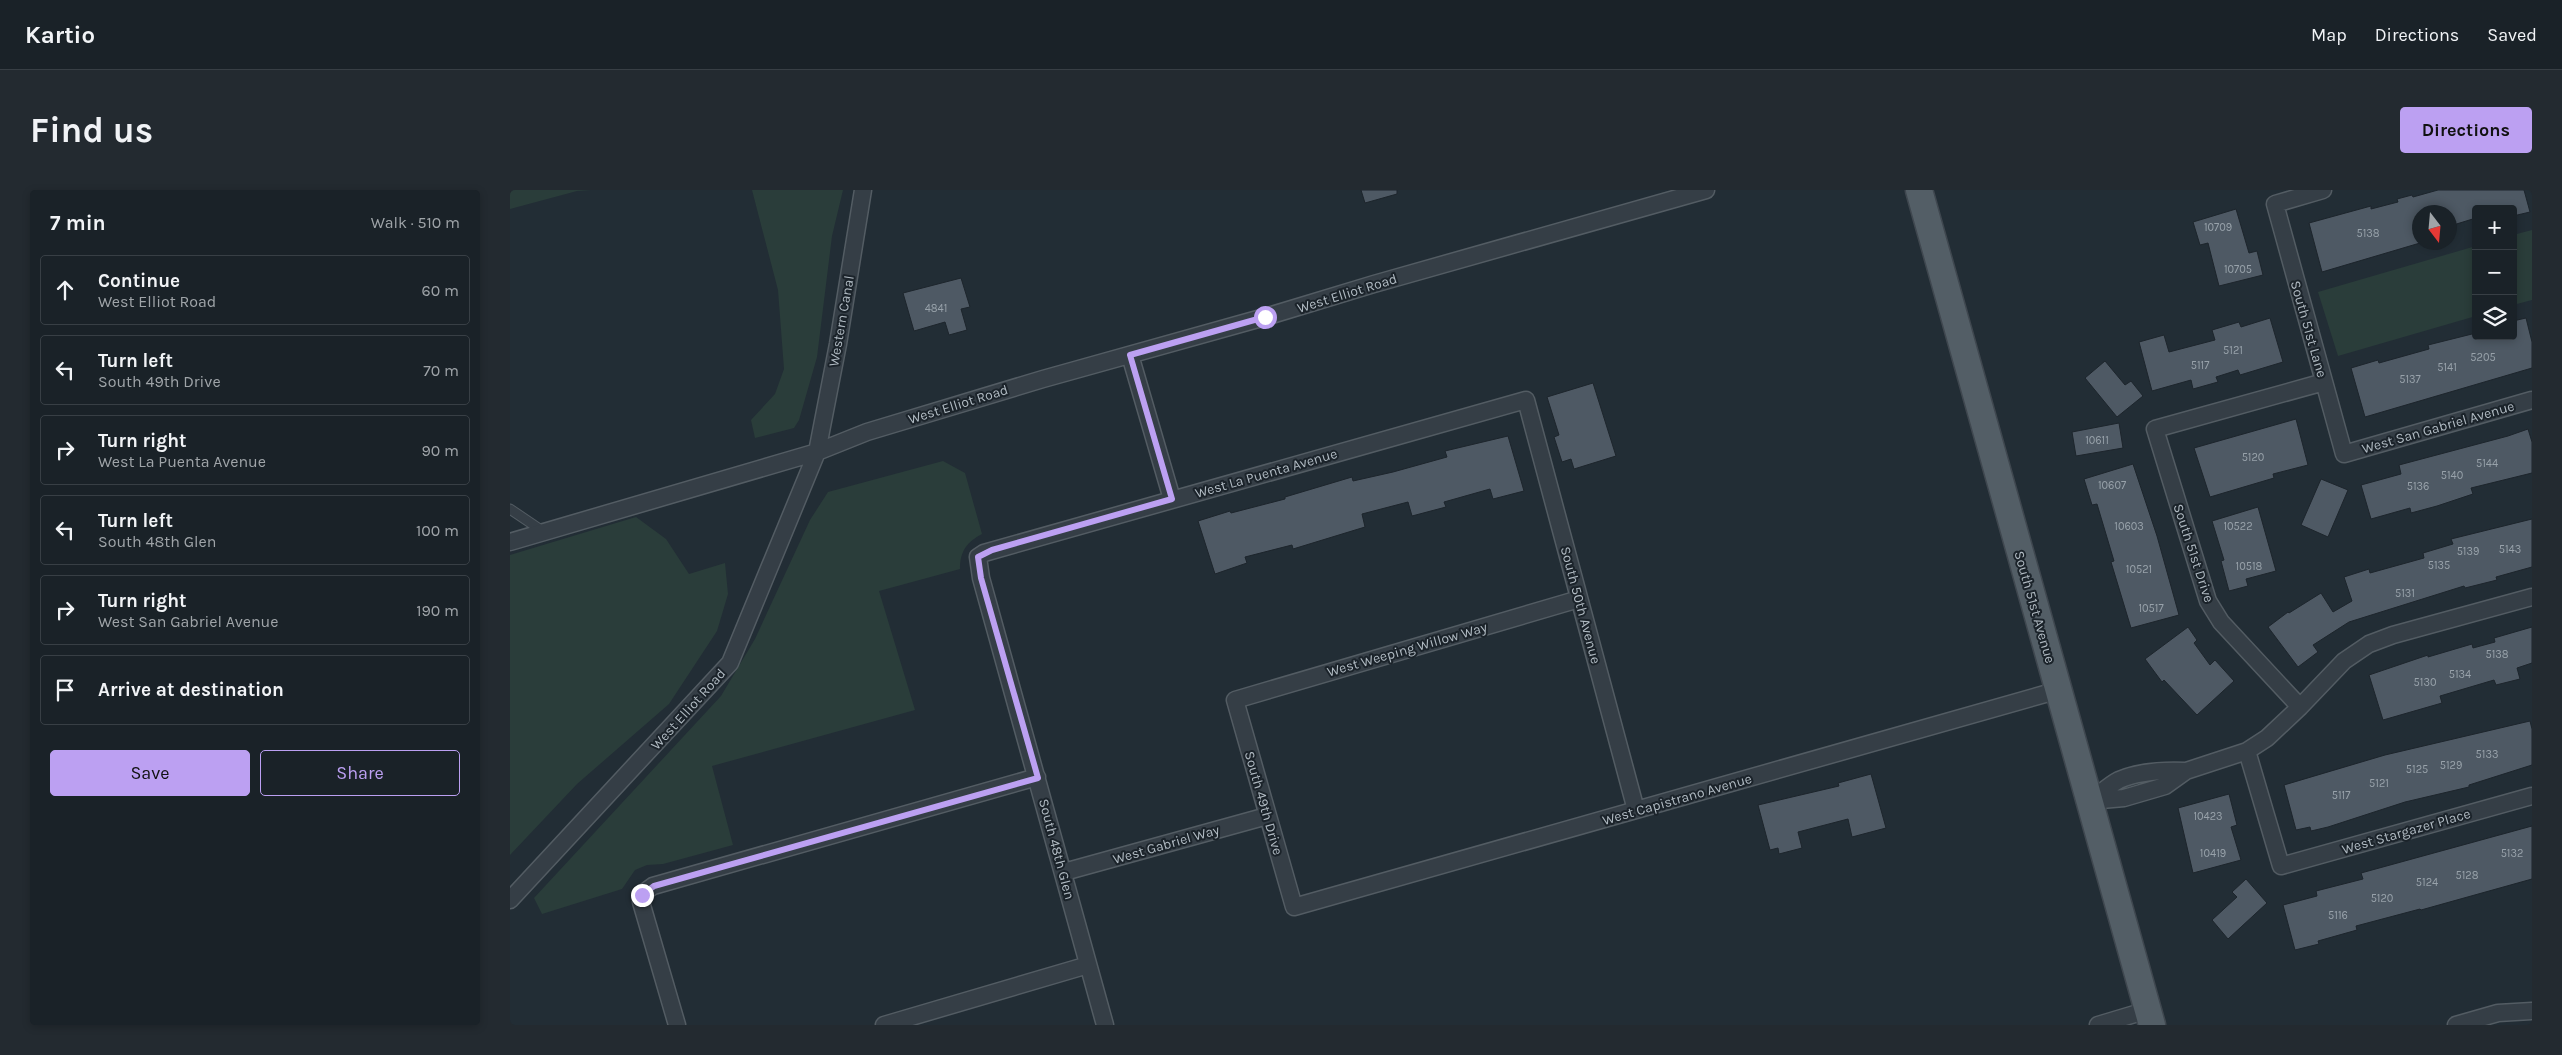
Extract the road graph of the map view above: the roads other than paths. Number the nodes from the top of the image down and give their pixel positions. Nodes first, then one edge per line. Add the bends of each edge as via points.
1 (863, 190) edge
2 (1706, 190) edge
3 (1919, 190) edge
4 (2323, 190) edge
5 (1130, 355) junction
6 (2324, 382) junction
7 (1526, 400) joint
8 (2532, 400) edge
9 (817, 452) junction
10 (2344, 454) joint
11 (1172, 499) junction
12 (510, 509) edge
13 (544, 532) junction
14 (510, 542) edge
15 (978, 557) joint
16 (2532, 597) edge
17 (1579, 599) junction
18 (2058, 690) junction
19 (1235, 700) joint
20 (2300, 707) junction
21 (2247, 751) junction
22 (1038, 778) junction
23 (2532, 796) edge
24 (2090, 801) junction
25 (1636, 810) junction
26 (1267, 816) junction
27 (1064, 872) junction
28 (510, 900) edge
29 (1294, 907) joint
30 (1088, 965) junction
31 (2532, 1011) edge
32 (2150, 1018) edge
33 (677, 1025) edge
34 (884, 1025) edge
35 (1106, 1025) edge
36 (2098, 1025) edge
37 (2456, 1025) edge

1 - 9 street, Western Canal
2 - 5 street, West Elliot Road
3 - 18 main road, South 51st Avenue
4 - 6 street, South 51st Lane via 2275,204
5 - 9 street, West Elliot Road via 867,432
5 - 11 street
6 - 10 street, South 51st Lane
6 - 20 street, South 51st Drive via 2155,429 2208,601 2221,622
7 - 11 street, West La Puenta Avenue
7 - 17 street, South 50th Avenue
8 - 10 street, West San Gabriel Avenue
9 - 13 street, West Elliot Road
9 - 28 street, West Elliot Road via 730,663
11 - 15 street, West La Puenta Avenue via 992,550
12 - 13 lane
13 - 14 street, West Elliot Road
15 - 22 street, South 48th Glen via 981,578
16 - 20 street via 2369,644 2344,661
17 - 19 street, West Weeping Willow Way
17 - 25 street, South 50th Avenue
18 - 24 main road, South 51st Avenue
18 - 25 street, West Capistrano Avenue
19 - 26 street, South 49th Drive
20 - 21 street via 2267,738
21 - 23 street, West Stargazer Place via 2281,866
21 - 24 street via 2186,771 2165,786 2124,798
22 - 27 street, South 48th Glen
22 - 33 street via 654,886 642,895 643,910
24 - 32 main road, South 51st Avenue
25 - 29 street, West Capistrano Avenue
26 - 27 street, West Gabriel Way
26 - 29 street, South 49th Drive
27 - 30 street, South 48th Glen
30 - 34 street
30 - 35 street, South 48th Glen
31 - 37 street via 2498,1014
32 - 36 street

